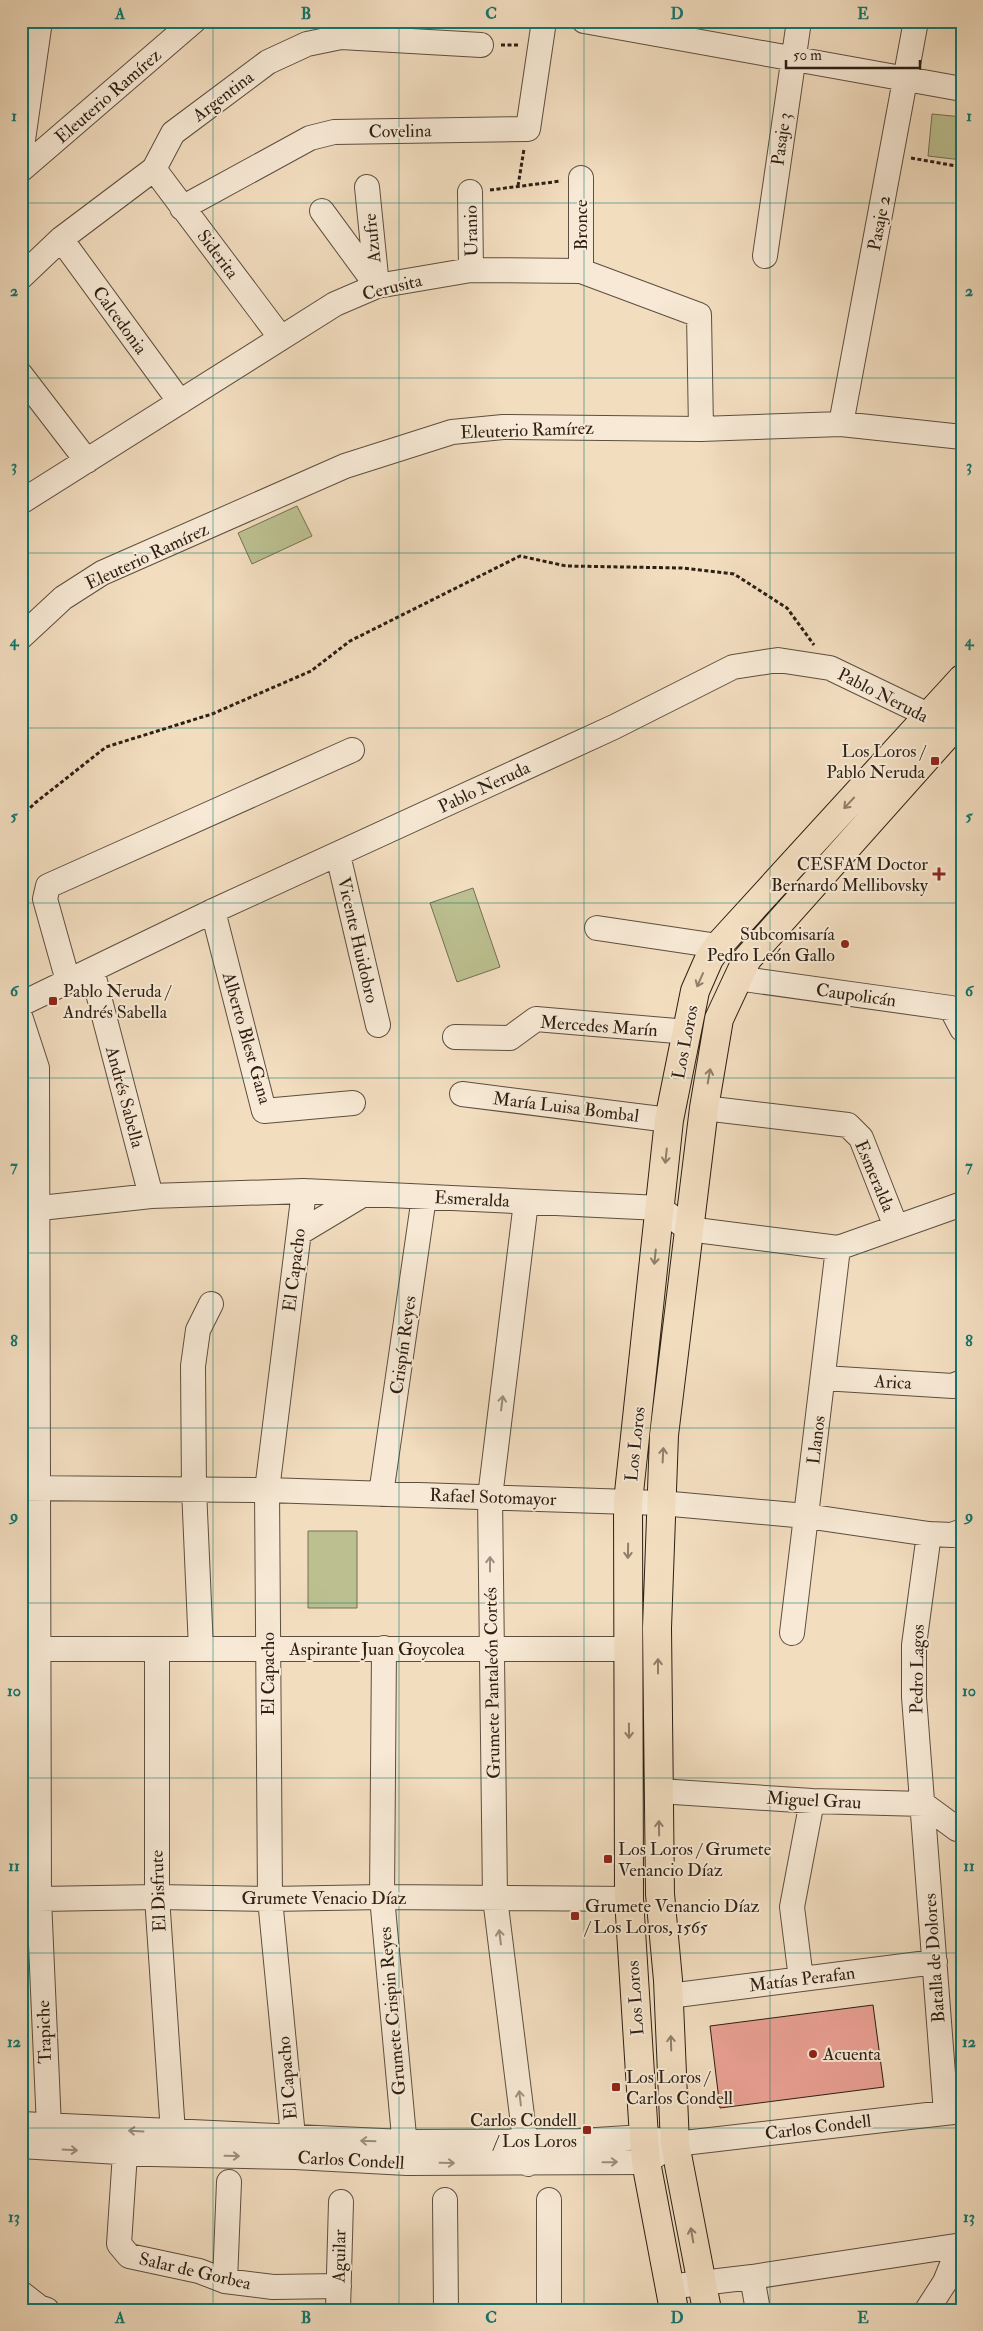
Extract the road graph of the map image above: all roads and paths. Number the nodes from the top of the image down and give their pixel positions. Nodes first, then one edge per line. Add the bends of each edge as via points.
1 (40, 21) edge
2 (544, 21) edge
3 (584, 21) edge
4 (798, 21) edge
5 (916, 21) edge
6 (190, 22) edge
7 (671, 29) edge
8 (481, 45) joint
9 (540, 45) junction
10 (792, 58) junction
11 (906, 79) junction
12 (962, 89) edge
13 (528, 129) junction
14 (21, 154) edge
15 (892, 154) junction
16 (962, 167) edge
17 (21, 170) edge
18 (154, 170) junction
19 (581, 178) joint
20 (518, 186) junction
21 (367, 187) dead end
22 (470, 192) joint
23 (182, 208) junction
24 (322, 211) dead end
25 (61, 239) junction
26 (765, 256) dead end
27 (471, 270) junction
28 (581, 271) junction
29 (21, 277) edge
30 (376, 286) junction
31 (282, 338) junction
32 (21, 375) edge
33 (180, 402) junction
34 (841, 424) junction
35 (701, 429) junction
36 (962, 437) edge
37 (87, 460) junction
38 (21, 502) edge
39 (21, 637) edge
40 (830, 668) junction
41 (962, 679) edge
42 (947, 722) edge
43 (352, 750) dead end
44 (21, 817) edge
45 (338, 855) junction
46 (213, 911) junction
47 (597, 928) dead end
48 (718, 946) junction
49 (92, 970) junction
50 (737, 978) junction
51 (68, 981) junction
52 (21, 1004) edge
53 (21, 1019) edge
54 (378, 1025) dead end
55 (962, 1029) edge
56 (688, 1032) junction
57 (455, 1036) dead end
58 (29, 1069) edge
59 (462, 1094) dead end
60 (353, 1103) dead end
61 (704, 1108) junction
62 (669, 1120) junction
63 (304, 1191) junction
64 (364, 1194) junction
65 (151, 1196) junction
66 (424, 1197) junction
67 (526, 1202) junction
68 (962, 1204) edge
69 (660, 1208) junction
70 (29, 1209) edge
71 (896, 1227) junction
72 (688, 1229) junction
73 (299, 1233) junction
74 (838, 1248) junction
75 (211, 1304) dead end
76 (29, 1358) edge
77 (823, 1378) junction
78 (962, 1382) edge
79 (30, 1488) edge
80 (194, 1489) junction
81 (267, 1490) junction
82 (381, 1494) junction
83 (490, 1497) junction
84 (628, 1502) junction
85 (660, 1503) junction
86 (806, 1516) junction
87 (962, 1531) edge
88 (929, 1534) junction
89 (792, 1633) dead end
90 (384, 1648) junction
91 (158, 1649) junction
92 (201, 1649) junction
93 (268, 1649) junction
94 (491, 1649) junction
95 (37, 1650) junction
96 (627, 1650) junction
97 (658, 1791) junction
98 (812, 1801) junction
99 (923, 1804) junction
100 (962, 1830) edge
101 (30, 1896) edge
102 (157, 1897) junction
103 (382, 1898) junction
104 (495, 1898) junction
105 (270, 1899) junction
106 (629, 1899) junction
107 (934, 1962) junction
108 (801, 1979) junction
109 (669, 1996) junction
110 (954, 2112) edge
111 (49, 2126) junction
112 (22, 2130) edge
113 (173, 2133) junction
114 (675, 2144) junction
115 (294, 2148) junction
116 (645, 2149) junction
117 (125, 2153) junction
118 (405, 2153) junction
119 (527, 2153) junction
120 (229, 2182) dead end
121 (445, 2200) dead end
122 (549, 2200) dead end
123 (340, 2202) dead end
124 (961, 2245) edge
125 (752, 2277) junction
126 (226, 2281) junction
127 (700, 2283) junction
128 (339, 2286) junction
129 (671, 2298) edge
130 (338, 2310) edge
131 (446, 2310) edge
132 (549, 2310) edge
133 (707, 2310) edge
134 (758, 2310) edge
135 (927, 2310) edge

1 - 14 street
2 - 9 street
3 - 7 street
4 - 10 street, Pasaje 3
5 - 11 street, Pasaje 2
6 - 17 street, Eleuterio Ramírez
7 - 10 street
8 - 9 path
8 - 18 street, Argentina via 341,37 307,44 268,62 174,133
9 - 13 street
10 - 11 street
10 - 26 street, Pasaje 3
11 - 12 street
11 - 15 street, Pasaje 2
13 - 20 path
13 - 23 street, Covelina via 334,132 310,138
15 - 16 path
15 - 34 street, Pasaje 2
18 - 23 street, Siderita
18 - 25 street, Argentina
19 - 20 path
19 - 28 street, Bronce
20 - 22 path
21 - 30 street, Azufre
22 - 27 street, Uranio
23 - 31 street, Siderita
24 - 30 street, Azufre
25 - 29 street, Argentina
25 - 33 street, Calcedonia
27 - 28 street, Cerusita
27 - 30 street, Cerusita
28 - 35 street, Cerusita via 699,315
30 - 31 street, Cerusita via 335,304
31 - 33 street, Cerusita
32 - 37 street
33 - 37 street, Cerusita
34 - 35 street, Eleuterio Ramírez
34 - 36 street, Eleuterio Ramírez
35 - 39 street, Eleuterio Ramírez via 503,427 452,432 345,466 102,573 63,598
37 - 38 street, Cerusita
40 - 42 street, Pablo Neruda
40 - 44 path via 788,608 734,574 682,568 566,566 520,556 350,641 311,671 212,714 106,748
40 - 45 street, Pablo Neruda via 778,660 733,667
41 - 42 main road, Los Loros
42 -> 48 main road, Los Loros
42 - 50 main road, Los Loros via 747,958
43 - 51 street via 48,886 44,899
45 - 46 street, Pablo Neruda
45 - 54 street, Vicente Huidobro
46 - 49 street, Pablo Neruda
46 - 60 street, Alberto Blest Gana via 264,1111
47 - 48 street
48 -> 56 main road, Los Loros via 695,991
49 - 51 street, Pablo Neruda
49 - 65 street, Andrés Sabella
50 - 55 street, Caupolicán via 950,1008
61 -> 50 main road, Los Loros via 719,1019
51 - 52 street, Pablo Neruda
53 - 58 street, Trapiche
56 - 57 street, Mercedes Marín via 536,1019 510,1038
56 - 62 main road, Los Loros
58 - 70 street, Trapiche
59 - 62 street, María Luisa Bombal
61 - 71 street, Esmeralda via 848,1124 861,1138
61 - 72 main road, Los Loros
62 -> 69 main road, Los Loros
63 - 64 street, Esmeralda
63 - 65 street, Esmeralda
63 - 73 street, El Capacho
64 - 66 street, Esmeralda
64 - 73 street
65 - 70 street, Esmeralda
66 - 67 street, Esmeralda
66 - 82 street, Crispín Reyes
67 - 69 street, Esmeralda
83 -> 67 street, Grumete Pantaleón Cortés
68 - 71 street, Esmeralda
69 - 72 street, Esmeralda
69 -> 84 main road, Los Loros
70 - 76 street, Trapiche
71 - 74 street, Esmeralda
72 - 74 street, Esmeralda
85 -> 72 main road, Los Loros via 664,1435
73 - 81 street, El Capacho
74 - 77 street, Llanos
75 - 80 street via 198,1330 193,1366
76 - 79 street, Trapiche
77 - 78 street, Arica via 953,1386
77 - 86 street, Llanos
79 - 80 street, Rafael Sotomayor
79 - 95 street, Trapiche
80 - 81 street, Rafael Sotomayor
80 - 92 street
81 - 82 street, Rafael Sotomayor
81 - 93 street, El Capacho
82 - 83 street, Rafael Sotomayor
83 - 84 street, Rafael Sotomayor
94 -> 83 street, Grumete Pantaleón Cortés
84 - 85 street, Rafael Sotomayor
84 -> 96 main road, Los Loros
85 - 86 street, Rafael Sotomayor
97 -> 85 main road, Los Loros
86 - 88 street, Rafael Sotomayor
86 - 89 street, Llanos
87 - 88 street, Rafael Sotomayor via 952,1535
88 - 99 street, Pedro Lagos via 914,1645 914,1697
90 - 93 street, Aspirante Juan Goycolea
90 - 94 street, Aspirante Juan Goycolea
90 - 103 street, Grumete Crispin Reyes
91 - 92 street, Aspirante Juan Goycolea
91 - 95 street, Aspirante Juan Goycolea
91 - 102 street, El Disfrute
92 - 93 street, Aspirante Juan Goycolea
93 - 105 street, El Capacho
94 - 96 street, Aspirante Juan Goycolea
94 - 104 street, Grumete Pantaleón Cortés
95 - 101 street, Trapiche
96 -> 106 main road, Los Loros
97 - 98 street, Miguel Grau
109 -> 97 main road, Los Loros via 660,1894
98 - 99 street, Miguel Grau
98 - 108 street via 792,1907
99 - 100 street
99 - 107 street, Batalla de Dolores
101 - 102 street, Grumete Venacio Díaz
101 - 111 street, Trapiche
102 - 105 street, Grumete Venacio Díaz
102 - 113 street, El Disfrute
103 - 104 street, Grumete Venacio Díaz
103 - 105 street, Grumete Venacio Díaz
103 - 118 street, Grumete Crispin Reyes
104 - 106 street, Grumete Venacio Díaz
119 -> 104 street, Grumete Pantaleón Cortés
105 - 115 street, El Capacho
106 - 116 main road, Los Loros
107 - 108 street, Matías Perafan
107 - 110 street, Batalla de Dolores
108 - 109 street, Matías Perafan
114 -> 109 main road, Los Loros
110 - 114 street, Carlos Condell
111 - 112 street, Carlos Condell
113 -> 111 street, Carlos Condell
112 -> 117 street, Carlos Condell
113 - 115 street, Carlos Condell
114 - 116 street, Carlos Condell
127 -> 114 main road, Los Loros
117 -> 115 street, Carlos Condell
115 - 118 street, Carlos Condell
116 - 119 street, Carlos Condell
116 - 129 main road, Los Loros
117 - 126 street, Salar de Gorbea via 119,2244 129,2256 198,2271
118 - 119 street, Carlos Condell
120 - 126 street
121 - 131 street
122 - 132 street
123 - 128 street, Aguilar
124 - 125 street
124 - 135 street via 945,2282
125 - 127 street
125 - 134 street
126 - 128 street, Salar de Gorbea via 273,2287
127 - 129 street
127 - 133 main road, Los Loros
128 - 130 street, Aguilar

